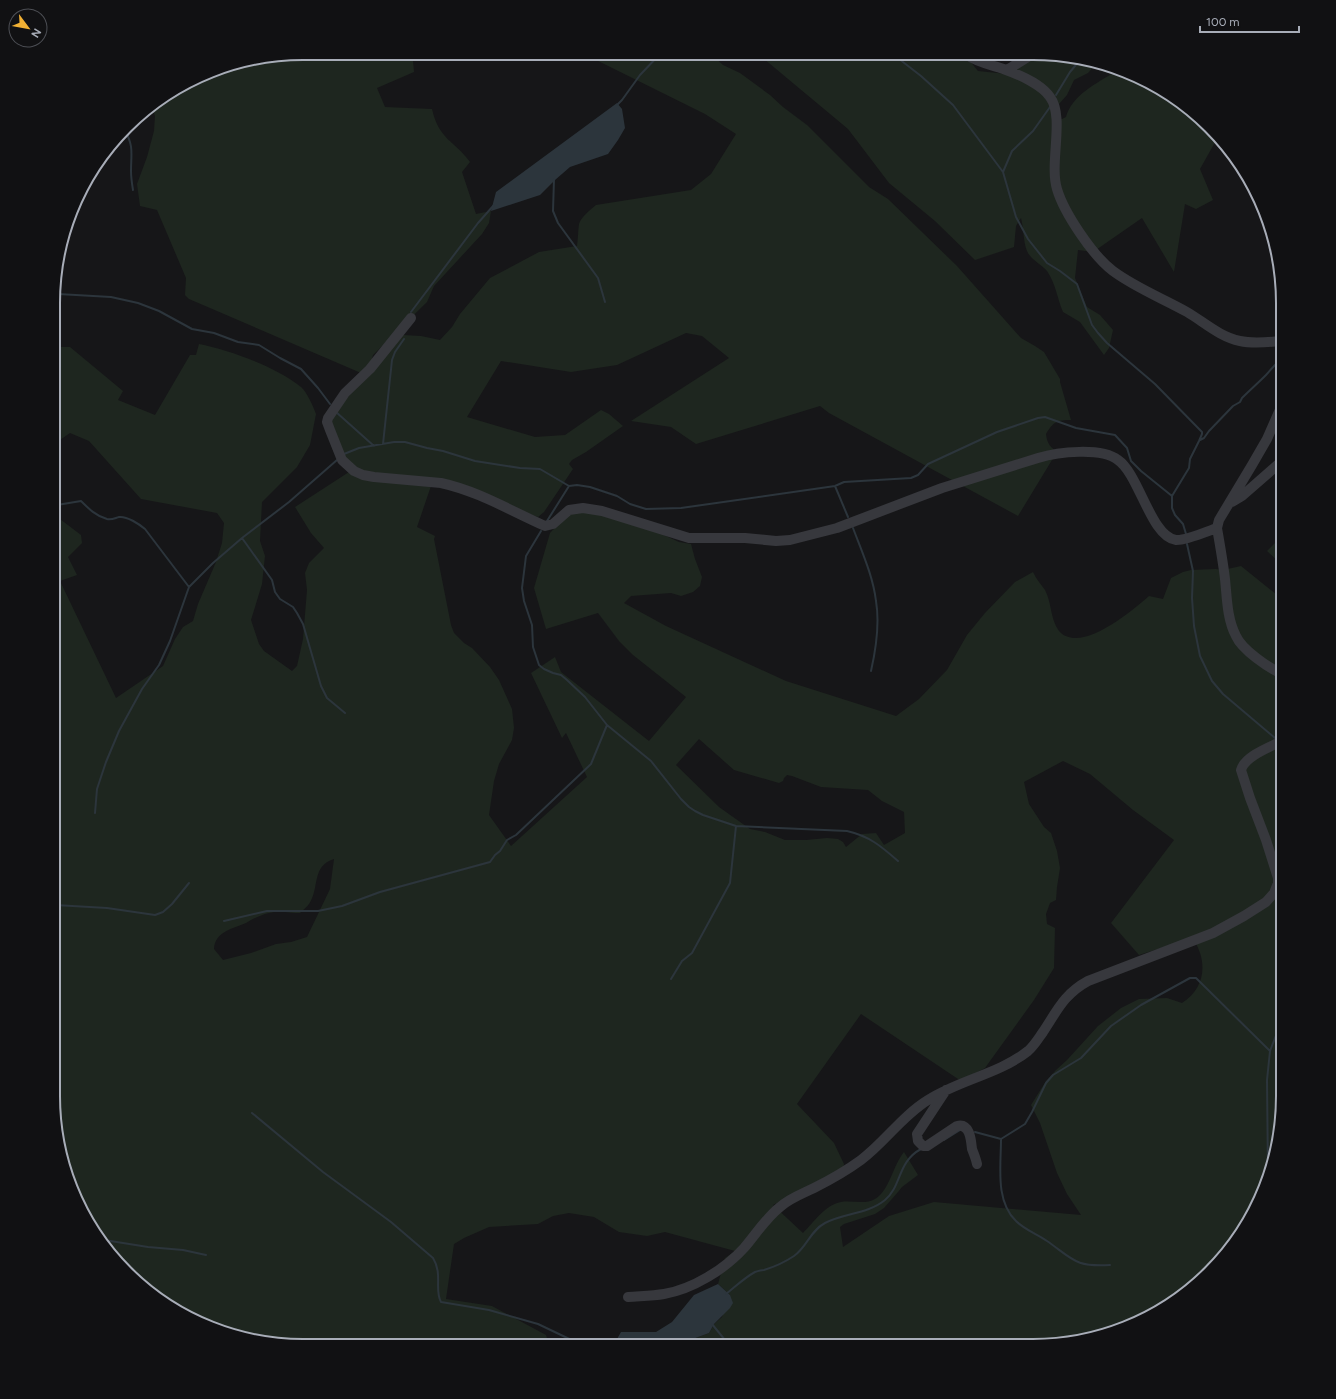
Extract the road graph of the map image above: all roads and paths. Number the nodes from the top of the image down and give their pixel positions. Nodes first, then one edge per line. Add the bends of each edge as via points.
1 (974, 60) edge
2 (1023, 60) edge
3 (1007, 70) junction
4 (411, 318) dead end
5 (1276, 341) edge
6 (1276, 418) edge
7 (1276, 466) edge
8 (1231, 503) junction
9 (1217, 528) junction
10 (1276, 670) edge
11 (1276, 744) edge
12 (1276, 872) edge
13 (1276, 888) edge
14 (946, 1090) junction
15 (977, 1164) dead end
16 (628, 1297) dead end

1 - 3 street
2 - 3 street
3 - 5 street via 1044,90 1054,102 1056,188 1077,229 1103,262 1131,283 1232,339
4 - 9 street via 370,369 345,393 328,418 327,422 342,460 363,475 454,485 545,526 553,524 569,510 583,508 602,511 688,538 790,540 837,528 942,488 1038,458 1068,452 1103,454 1121,462 1135,482 1161,531 1172,538 1184,539
6 - 8 street
7 - 8 street
8 - 9 street via 1219,520
9 - 10 street via 1235,636 1248,651
11 - 12 street via 1249,760 1241,770
13 - 14 street via 1274,893 1255,910 1213,933 1080,985 1066,997 1030,1050 1010,1062
14 - 15 street via 917,1134 918,1141 927,1146 961,1125 970,1134
14 - 16 street via 914,1109 860,1160 780,1206 725,1266 692,1285 675,1291

